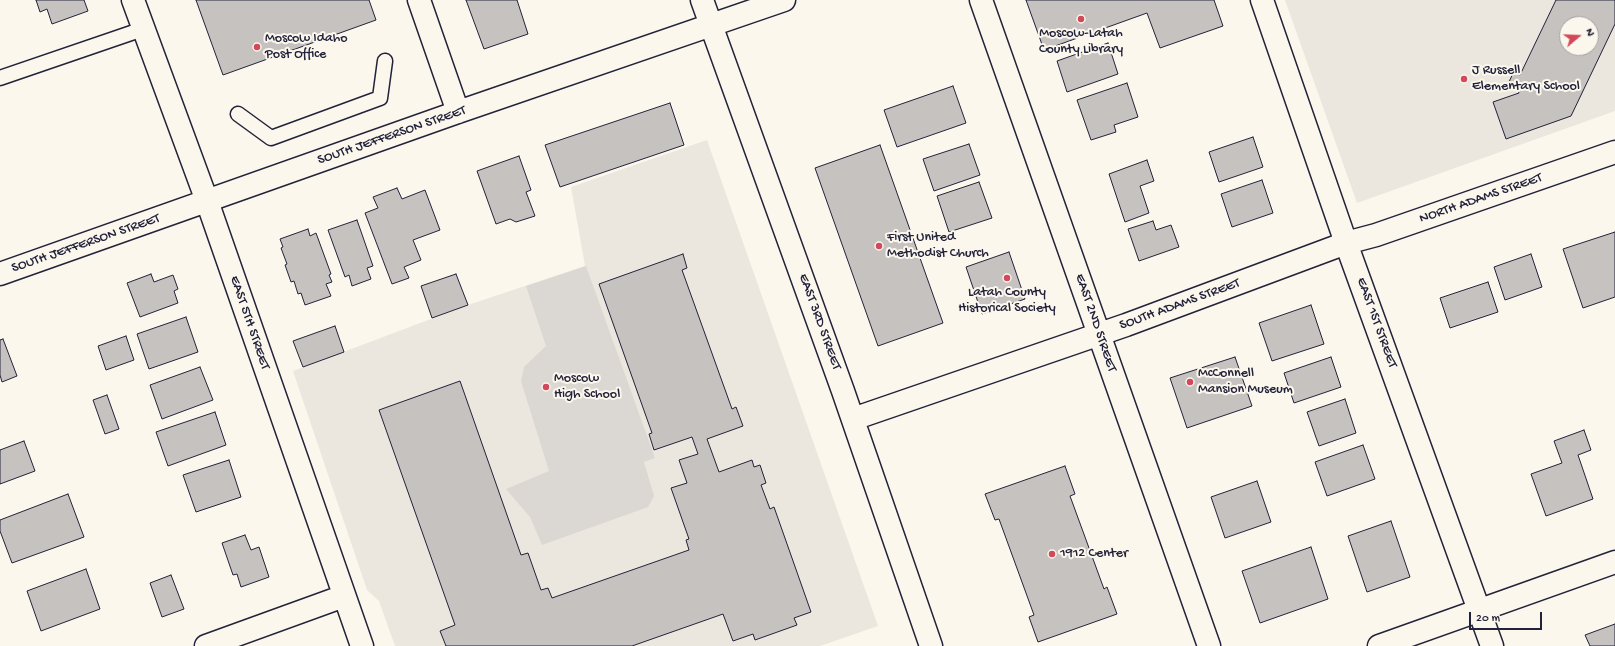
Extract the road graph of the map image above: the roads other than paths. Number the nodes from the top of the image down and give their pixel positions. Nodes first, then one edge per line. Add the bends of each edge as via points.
1 (133, 0) edge
2 (419, 0) edge
3 (702, 0) edge
4 (784, 0) edge
5 (981, 0) edge
6 (1262, 0) edge
7 (712, 25) junction
8 (143, 29) junction
9 (385, 61) dead end
10 (0, 78) edge
11 (458, 112) junction
12 (238, 114) dead end
13 (1615, 152) edge
14 (207, 201) junction
15 (1346, 243) junction
16 (0, 274) edge
17 (1099, 334) junction
18 (853, 419) junction
19 (1615, 562) edge
20 (344, 596) junction
21 (1479, 611) junction
22 (206, 646) edge
23 (362, 646) edge
24 (931, 646) edge
25 (1209, 646) edge
26 (1379, 646) edge
27 (1492, 646) edge

1 - 8 street, EAST 5TH STREET
2 - 11 street
3 - 7 street, EAST 3RD STREET
4 - 7 street, SOUTH JEFFERSON STREET
5 - 17 street, EAST 2ND STREET
6 - 15 street, EAST 1ST STREET
7 - 11 street, SOUTH JEFFERSON STREET
7 - 18 street, EAST 3RD STREET
8 - 10 lane
8 - 14 street, EAST 5TH STREET
9 - 12 lane via 380,98 271,138
11 - 14 street, SOUTH JEFFERSON STREET
13 - 15 street, NORTH ADAMS STREET
14 - 16 street, SOUTH JEFFERSON STREET
14 - 20 street, EAST 5TH STREET
15 - 17 street, SOUTH ADAMS STREET
15 - 21 street, EAST 1ST STREET
17 - 18 street, SOUTH ADAMS STREET
17 - 25 street, EAST 2ND STREET
18 - 24 street, EAST 3RD STREET
19 - 21 street
20 - 22 street
20 - 23 street, EAST 5TH STREET
21 - 26 street
21 - 27 street, EAST 1ST STREET

